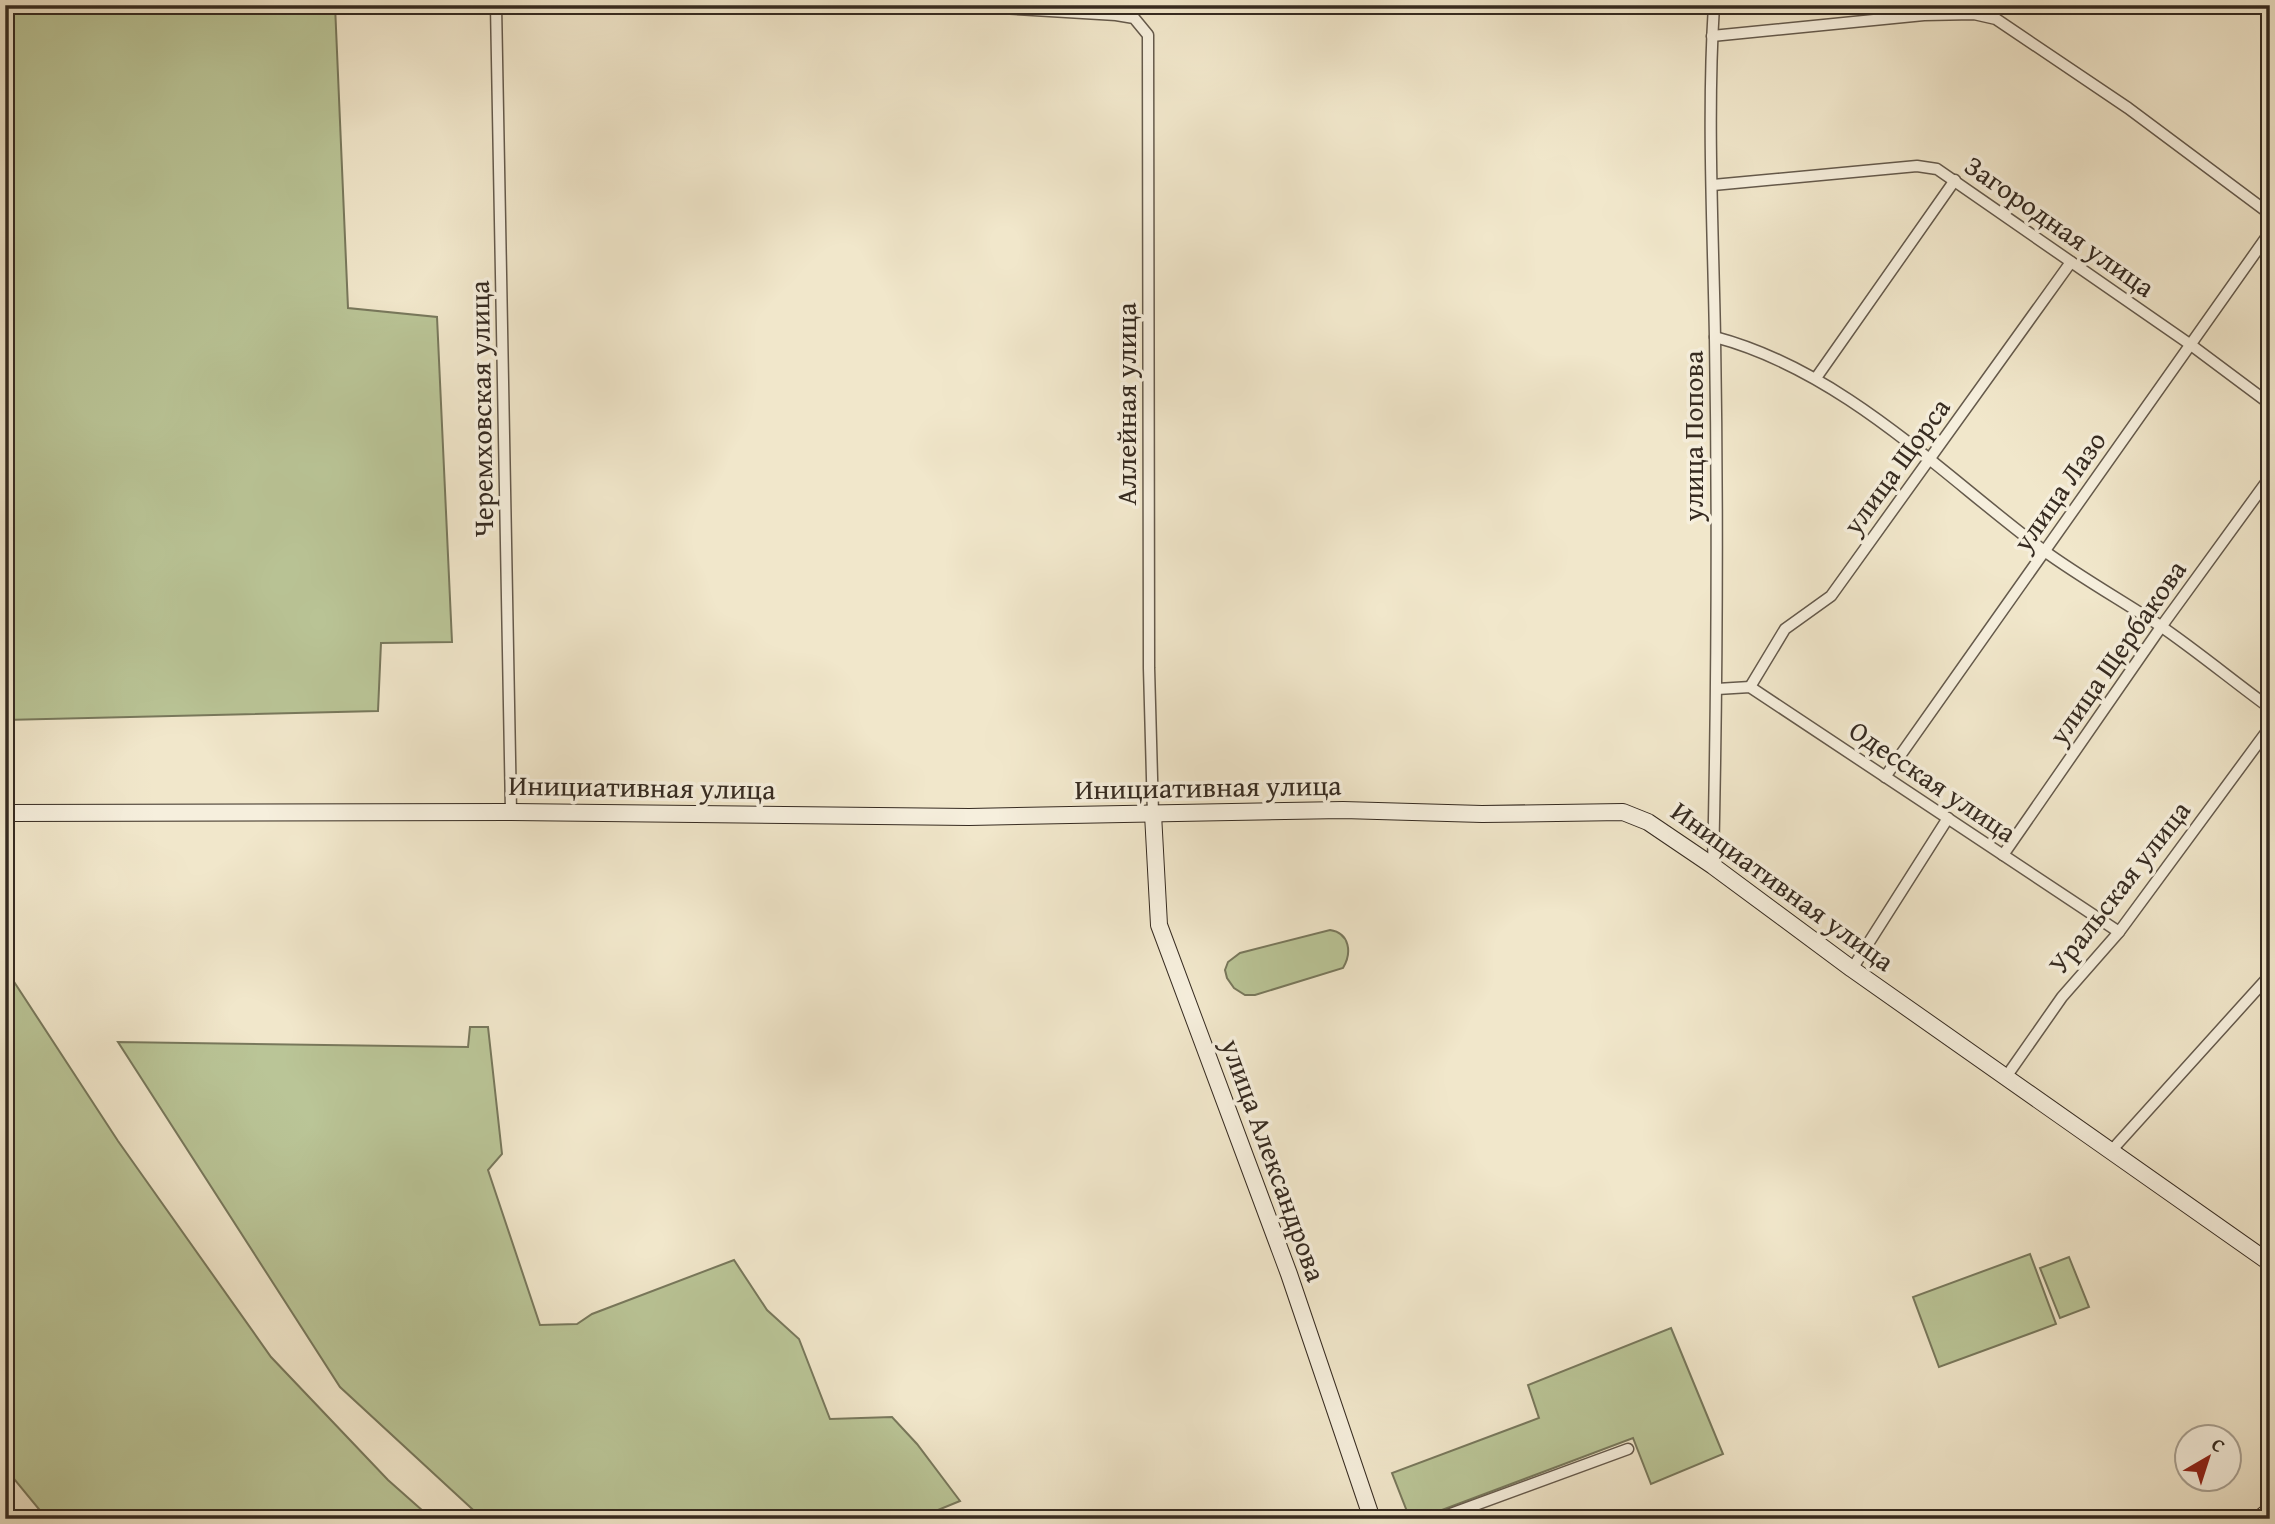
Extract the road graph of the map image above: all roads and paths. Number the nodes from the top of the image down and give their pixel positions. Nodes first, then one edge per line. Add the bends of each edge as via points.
1 (496, 5) edge
2 (951, 5) edge
3 (1714, 5) edge
4 (1712, 36) junction
5 (1955, 180) junction
6 (1713, 185) junction
7 (2270, 214) edge
8 (2270, 232) edge
9 (2071, 262) junction
10 (1715, 337) junction
11 (2191, 345) junction
12 (1816, 378) junction
13 (2270, 404) edge
14 (1929, 458) junction
15 (2270, 477) edge
16 (2044, 551) junction
17 (2161, 626) junction
18 (1750, 687) junction
19 (1717, 689) junction
20 (2270, 708) edge
21 (2270, 727) edge
22 (1885, 777) junction
23 (511, 812) junction
24 (5, 813) edge
25 (1153, 814) junction
26 (1948, 818) junction
27 (2003, 856) junction
28 (1713, 866) junction
29 (2119, 932) junction
30 (1852, 969) junction
31 (2270, 975) edge
32 (2006, 1077) junction
33 (2111, 1150) junction
34 (2270, 1263) edge
35 (1628, 1448) dead end
36 (2270, 1510) edge
37 (1372, 1519) edge
38 (1437, 1519) edge
39 (2259, 1519) edge

1 - 23 street, Черемховская улица
2 - 25 street, Аллейная улица via 1116,15 1134,18 1149,35 1148,617
3 - 4 street, улица Попова
4 - 6 street, улица Попова
4 - 7 street via 1924,15 1974,14 1996,19 2128,108
5 - 6 street, Загородная улица via 1937,169 1917,166
5 - 9 street, Загородная улица
5 - 12 street
6 - 10 street, улица Попова
8 - 11 street, улица Лазо
9 - 11 street, Загородная улица
9 - 14 street, улица Щорса
10 - 12 street via 1746,345
10 - 19 street, улица Попова
11 - 13 street, Загородная улица
11 - 16 street, улица Лазо
12 - 14 street
14 - 16 street
14 - 18 street, улица Щорса via 1831,596 1786,629
15 - 17 street, улица Щербакова
16 - 17 street
16 - 22 street, улица Лазо
17 - 20 street
17 - 27 street, улица Щербакова
18 - 19 street
18 - 22 street, Одесская улица
19 - 28 street, улица Попова
21 - 29 street, Уральская улица
22 - 26 street, Одесская улица
23 - 24 main road, Инициативная улица
23 - 25 main road, Инициативная улица via 958,817
25 - 28 main road, Инициативная улица via 1623,812 1648,822
25 - 37 main road, улица Александрова via 1159,925 1289,1274
26 - 27 street, Одесская улица
26 - 30 street
27 - 29 street, Одесская улица
28 - 30 main road, Инициативная улица
29 - 32 street, Уральская улица via 2062,997
30 - 32 main road, Инициативная улица
31 - 33 street
32 - 33 main road, Инициативная улица
33 - 34 main road, Инициативная улица
35 - 38 street
36 - 39 main road

